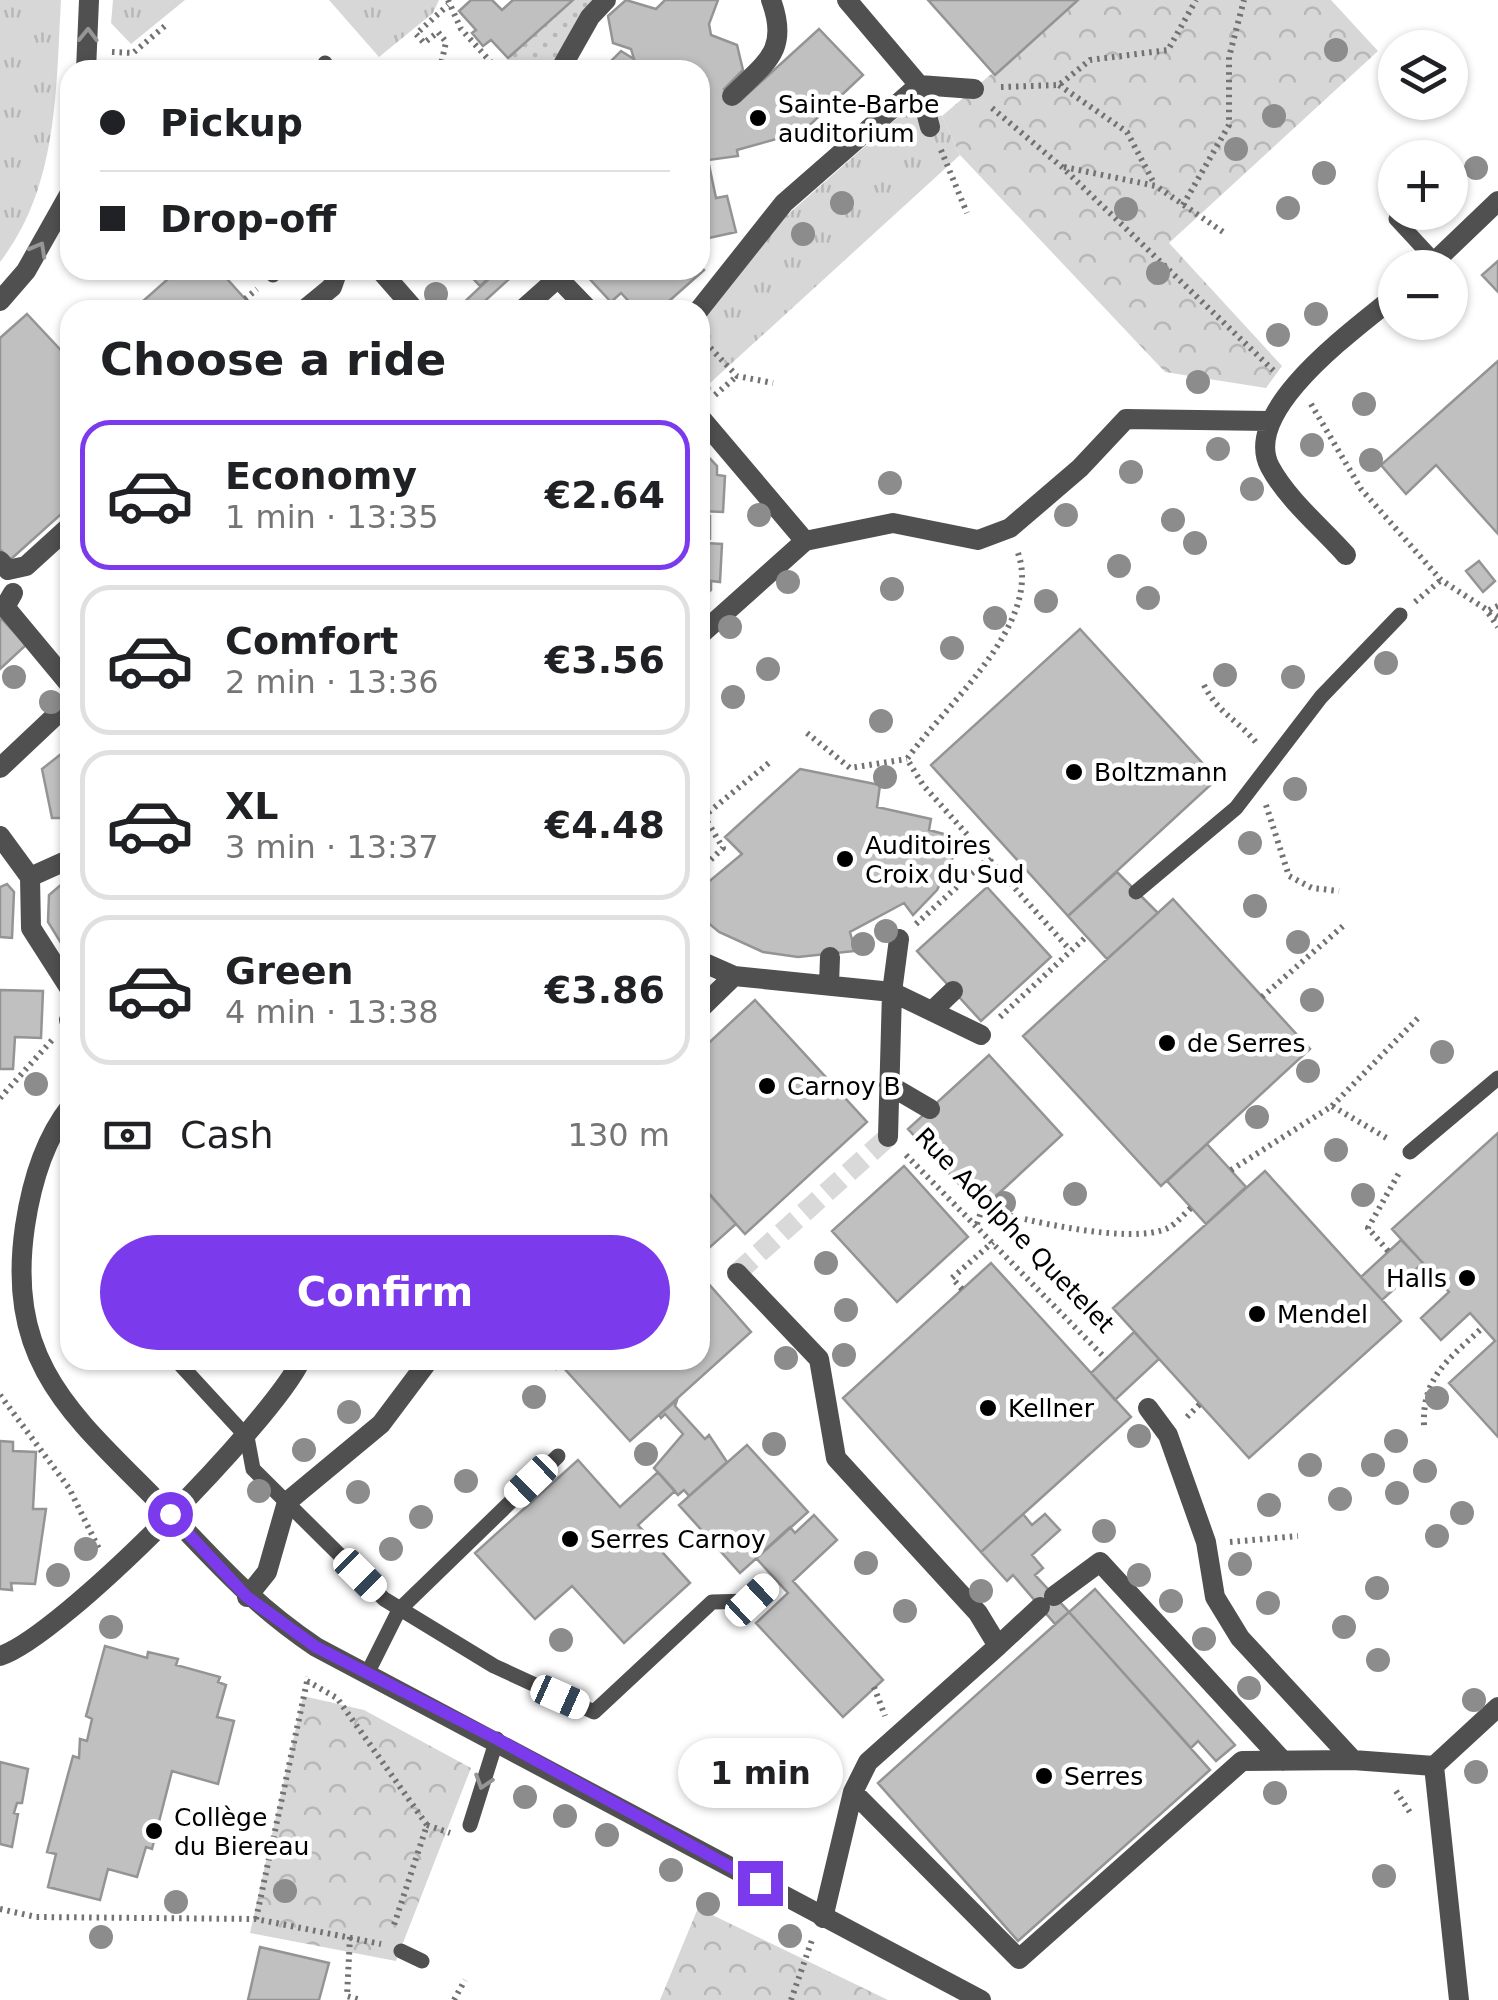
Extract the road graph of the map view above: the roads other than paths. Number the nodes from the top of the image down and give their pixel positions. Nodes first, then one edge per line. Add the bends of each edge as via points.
1 (89, 0) edge
2 (606, 0) edge
3 (771, 0) edge
4 (846, 0) edge
5 (86, 60) edge
6 (566, 60) edge
7 (919, 85) junction
8 (974, 89) road end
9 (732, 96) dead end
10 (930, 127) dead end
11 (1498, 201) edge
12 (60, 212) edge
13 (1405, 230) edge
14 (1421, 250) edge
15 (1447, 250) edge
16 (334, 280) edge
17 (389, 280) edge
18 (556, 280) edge
19 (560, 280) edge
20 (316, 300) edge
21 (406, 300) edge
22 (533, 300) edge
23 (579, 300) edge
24 (707, 300) edge
25 (0, 301) edge
26 (1378, 312) edge
27 (1269, 421) junction
28 (710, 429) edge
29 (60, 535) edge
30 (806, 540) junction
31 (1346, 555) dead end
32 (0, 562) edge
33 (6, 601) edge
34 (1400, 616) dead end
35 (710, 626) edge
36 (60, 672) edge
37 (60, 711) edge
38 (0, 768) edge
39 (0, 836) edge
40 (60, 864) edge
41 (30, 877) junction
42 (1136, 892) dead end
43 (899, 940) road end
44 (830, 956) dead end
45 (710, 965) edge
46 (60, 973) edge
47 (734, 976) junction
48 (829, 986) junction
49 (954, 991) dead end
50 (892, 992) junction
51 (710, 999) edge
52 (932, 1011) junction
53 (981, 1035) road end
54 (1498, 1078) edge
55 (889, 1085) junction
56 (930, 1109) dead end
57 (60, 1128) edge
58 (888, 1136) road end
59 (1410, 1152) road end
60 (737, 1272) dead end
61 (185, 1370) edge
62 (294, 1370) edge
63 (422, 1370) edge
64 (1148, 1408) dead end
65 (247, 1437) junction
66 (558, 1456) dead end
67 (287, 1502) junction
68 (170, 1514) junction
69 (768, 1586) dead end
70 (247, 1597) junction
71 (399, 1610) junction
72 (998, 1646) junction
73 (0, 1656) edge
74 (368, 1672) junction
75 (1498, 1707) edge
76 (497, 1739) junction
77 (1353, 1760) junction
78 (1284, 1761) junction
79 (1434, 1766) junction
80 (853, 1792) junction
81 (470, 1825) dead end
82 (823, 1918) junction
83 (401, 1951) dead end
84 (422, 1961) dead end
85 (981, 2000) edge
86 (1459, 2000) edge

5 -> 1 street
2 - 6 street
3 - 9 street via 779,22 776,52
4 - 7 street
7 - 8 street
7 - 10 street
7 - 24 street via 784,203
11 - 15 street
25 -> 12 street
13 - 14 lane
16 - 20 street
17 - 21 street
18 - 22 street
19 - 23 street
26 - 27 street via 1292,390
27 - 30 street via 1126,419 1010,528 978,540 893,522
27 - 31 street via 1263,444 1270,467
28 - 30 street
29 - 32 street via 26,566 8,570
30 - 35 street
33 - 36 street
34 - 42 lane via 1321,697 1236,808
37 - 38 street
39 - 41 street
40 - 41 street
41 - 46 street via 31,928
43 - 50 street
44 - 48 street
45 - 47 street
47 - 48 street
47 - 51 street
48 - 50 street
49 - 52 street
50 - 52 street
50 - 55 street
52 - 53 street
54 - 59 lane
55 - 56 street
55 - 58 street
57 - 68 street via 30,1190 20,1262 24,1322 44,1374 86,1430
60 - 72 street via 819,1359 836,1458 978,1613
61 - 65 lane
62 - 65 street
63 - 67 street via 381,1424
64 - 77 street via 1168,1435 1206,1542 1215,1597 1240,1638
65 - 67 lane via 253,1469
65 - 68 street
66 - 71 lane
67 - 70 street via 267,1572
67 - 71 lane
68 - 70 street
68 - 73 street via 59,1618
69 - 71 lane via 752,1600 712,1602 594,1712 494,1666
70 - 74 street via 316,1647
71 - 74 lane
72 - 78 street via 1100,1562
72 - 80 street via 868,1762
74 - 76 street
75 - 79 street
76 -> 81 lane
76 - 82 street
77 - 78 street
77 - 79 street
78 - 80 street via 1242,1761 1020,1959
79 - 86 street
80 - 82 street
82 - 85 street
83 - 84 lane

